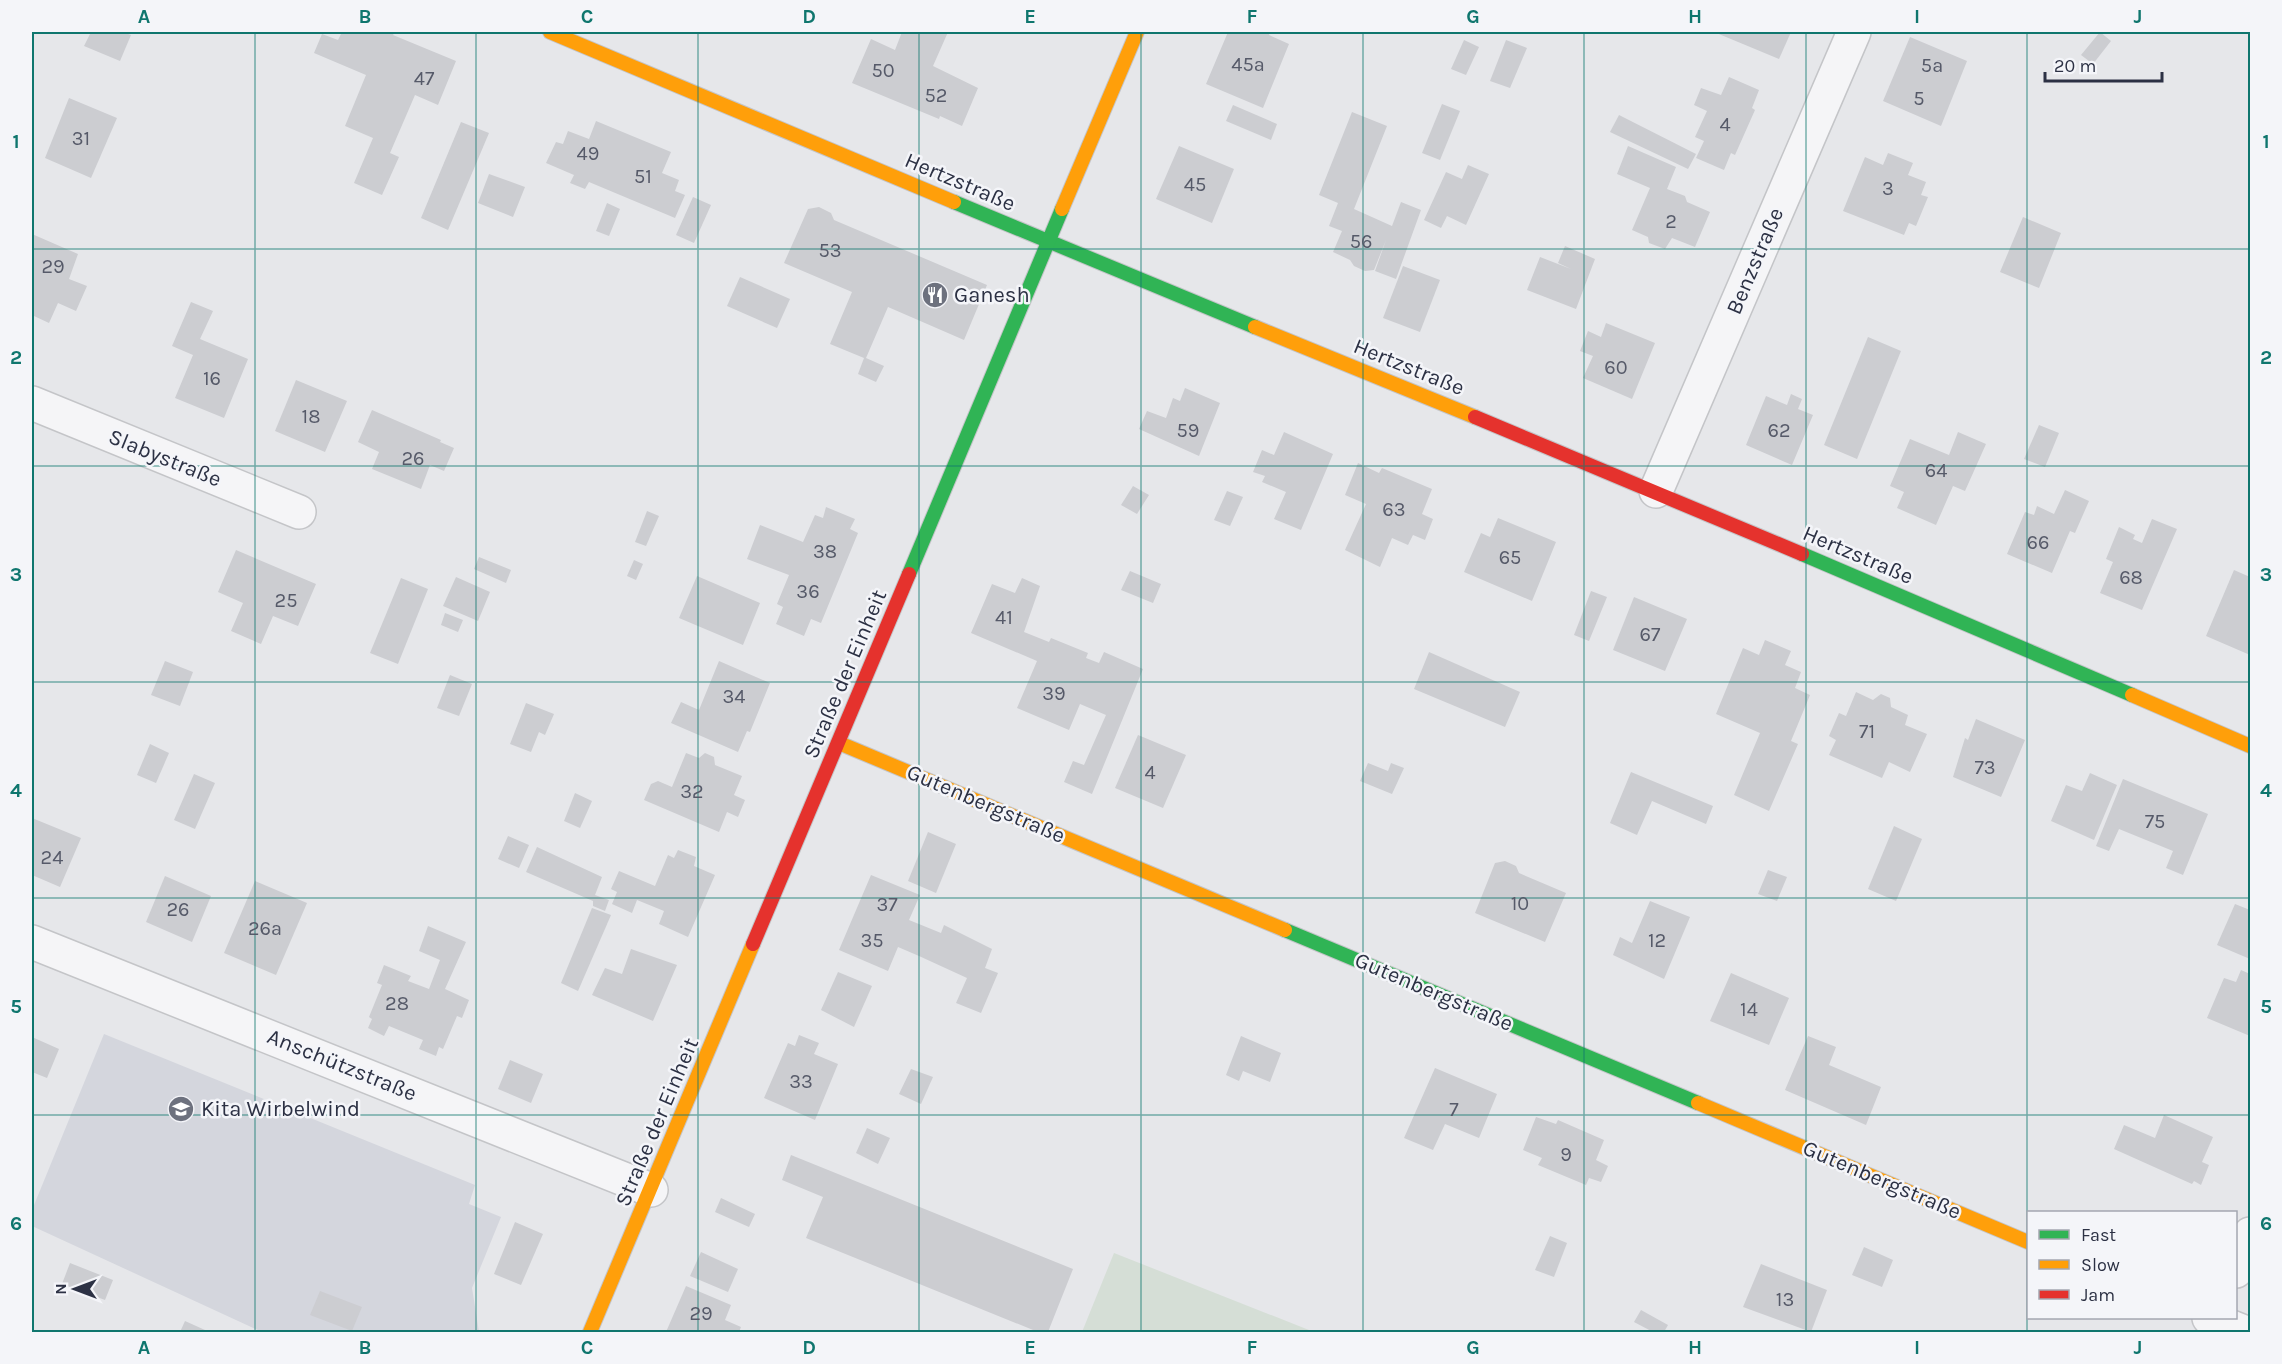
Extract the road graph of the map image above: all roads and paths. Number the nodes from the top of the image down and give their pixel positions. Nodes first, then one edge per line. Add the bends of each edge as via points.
1 (550, 32) edge
2 (1137, 32) edge
3 (1854, 32) edge
4 (1048, 242) junction
5 (32, 403) edge
6 (1656, 492) junction
7 (299, 512) dead end
8 (839, 743) junction
9 (2250, 746) edge
10 (32, 942) edge
11 (651, 1190) junction
12 (2250, 1234) edge
13 (2027, 1242) edge
14 (2237, 1266) edge
15 (591, 1332) edge

1 - 4 street, Hertzstraße
2 - 4 street, Straße der Einheit
3 - 6 street, Benzstraße
4 - 6 street, Hertzstraße
4 - 8 street, Straße der Einheit
5 - 7 street, Slabystraße
6 - 9 street, Hertzstraße
8 - 11 street, Straße der Einheit
8 - 13 street, Gutenbergstraße
10 - 11 street, Anschützstraße
11 - 15 street, Straße der Einheit
12 - 14 street

